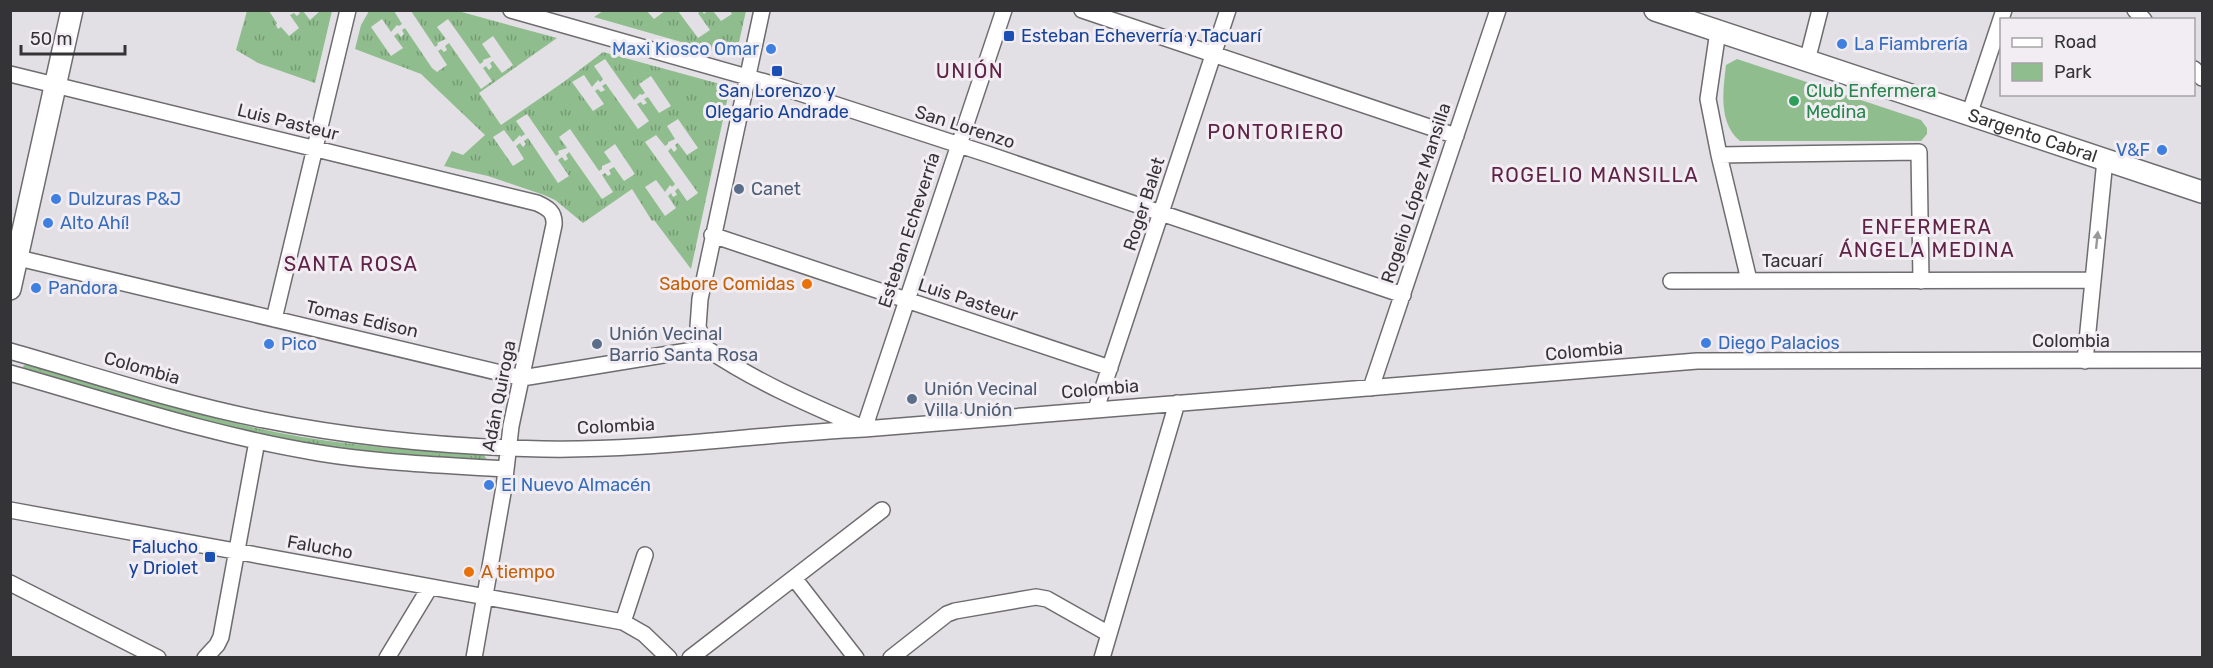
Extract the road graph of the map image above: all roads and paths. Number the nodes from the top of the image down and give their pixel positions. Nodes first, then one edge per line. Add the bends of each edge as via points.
1 (72, 10) edge
2 (511, 10) edge
3 (762, 10) edge
4 (1004, 10) edge
5 (1082, 10) edge
6 (1228, 10) edge
7 (1498, 10) edge
8 (1655, 10) edge
9 (1820, 10) edge
10 (348, 11) edge
11 (2000, 22) edge
12 (1718, 31) junction
13 (1214, 55) junction
14 (1808, 61) junction
15 (10, 74) edge
16 (747, 77) junction
17 (55, 85) junction
18 (1969, 115) junction
19 (1456, 136) junction
20 (958, 144) junction
21 (315, 149) junction
22 (1719, 155) junction
23 (2105, 160) junction
24 (2202, 192) edge
25 (1161, 213) junction
26 (553, 214) joint
27 (712, 235) junction
28 (14, 256) edge
29 (1749, 280) junction
30 (2093, 280) junction
31 (1671, 281) dead end
32 (1921, 281) junction
33 (10, 290) edge
34 (1402, 295) junction
35 (907, 300) junction
36 (274, 319) junction
37 (706, 348) junction
38 (10, 351) edge
39 (2202, 360) edge
40 (2085, 361) junction
41 (1110, 368) junction
42 (10, 373) edge
43 (522, 378) junction
44 (1371, 388) junction
45 (1177, 403) junction
46 (1096, 409) junction
47 (864, 429) junction
48 (257, 441) junction
49 (508, 448) junction
50 (505, 469) junction
51 (10, 510) edge
52 (882, 510) dead end
53 (238, 552) junction
54 (645, 555) dead end
55 (794, 578) junction
56 (10, 583) edge
57 (430, 587) junction
58 (485, 597) junction
59 (623, 622) junction
60 (1109, 634) junction
61 (158, 657) edge
62 (205, 657) edge
63 (387, 657) edge
64 (474, 657) edge
65 (669, 657) edge
66 (690, 657) edge
67 (856, 657) edge
68 (891, 657) edge
69 (1102, 657) edge

1 - 17 main road
2 - 16 street, San Lorenzo
3 - 16 street
4 - 20 street, Esteban Echeverría
5 - 13 street
6 - 13 street, Roger Balet
7 - 19 street, Rogelio López Mansilla
8 - 12 main road, Sargento Cabral
9 - 14 street
10 - 21 street
11 - 18 street
12 - 14 main road, Sargento Cabral
12 - 22 street via 1708,99
13 - 19 street
13 - 25 street, Roger Balet
14 - 18 main road, Sargento Cabral
15 - 17 street, Luis Pasteur
16 - 20 street, San Lorenzo
16 - 27 street
17 - 21 street, Luis Pasteur
17 - 28 main road
18 - 23 main road, Sargento Cabral
19 - 34 street, Rogelio López Mansilla
20 - 25 street, San Lorenzo
20 - 35 street, Esteban Echeverría
21 - 26 street, Luis Pasteur via 537,203
21 - 36 street
22 - 29 street
22 - 32 street via 1919,152
23 - 24 main road, Sargento Cabral
30 -> 23 street
25 - 34 street, San Lorenzo
25 - 41 street, Roger Balet
26 - 43 street, Adán Quiroga via 554,225
27 - 35 street, Luis Pasteur
27 - 37 street via 698,309 698,327
28 - 33 main road
28 - 36 street, Tomas Edison
29 - 31 street, Tacuarí
29 - 32 street, Tacuarí
30 - 32 street, Tacuarí
30 - 40 street
34 - 44 street, Rogelio López Mansilla
35 - 41 street, Luis Pasteur
35 - 47 street, Esteban Echeverría
36 - 43 street, Tomas Edison
37 - 43 street, Tomas Edison
37 - 47 street via 795,398
38 - 49 street, Colombia via 265,420 367,435
39 - 40 street, Colombia
40 - 44 street, Colombia via 1696,362
41 - 46 street, Roger Balet
42 - 48 street
43 - 49 street, Adán Quiroga
44 - 45 street, Colombia
45 - 46 street, Colombia
45 - 60 street
46 - 47 street, Colombia
47 - 49 street, Colombia via 635,446
48 - 50 street via 354,457
48 - 53 street
49 - 50 street, Adán Quiroga
50 - 58 street, Adán Quiroga
51 - 53 street, Falucho
52 - 55 street
53 - 57 street, Falucho
53 - 62 street via 221,637
54 - 59 street
55 - 66 street
55 - 67 street
56 - 61 street
57 - 58 street, Falucho
57 - 63 street
58 - 59 street, Falucho
58 - 64 street, Adán Quiroga
59 - 65 street, Falucho via 644,634
60 - 68 street via 1047,599 1036,597 947,614
60 - 69 street

